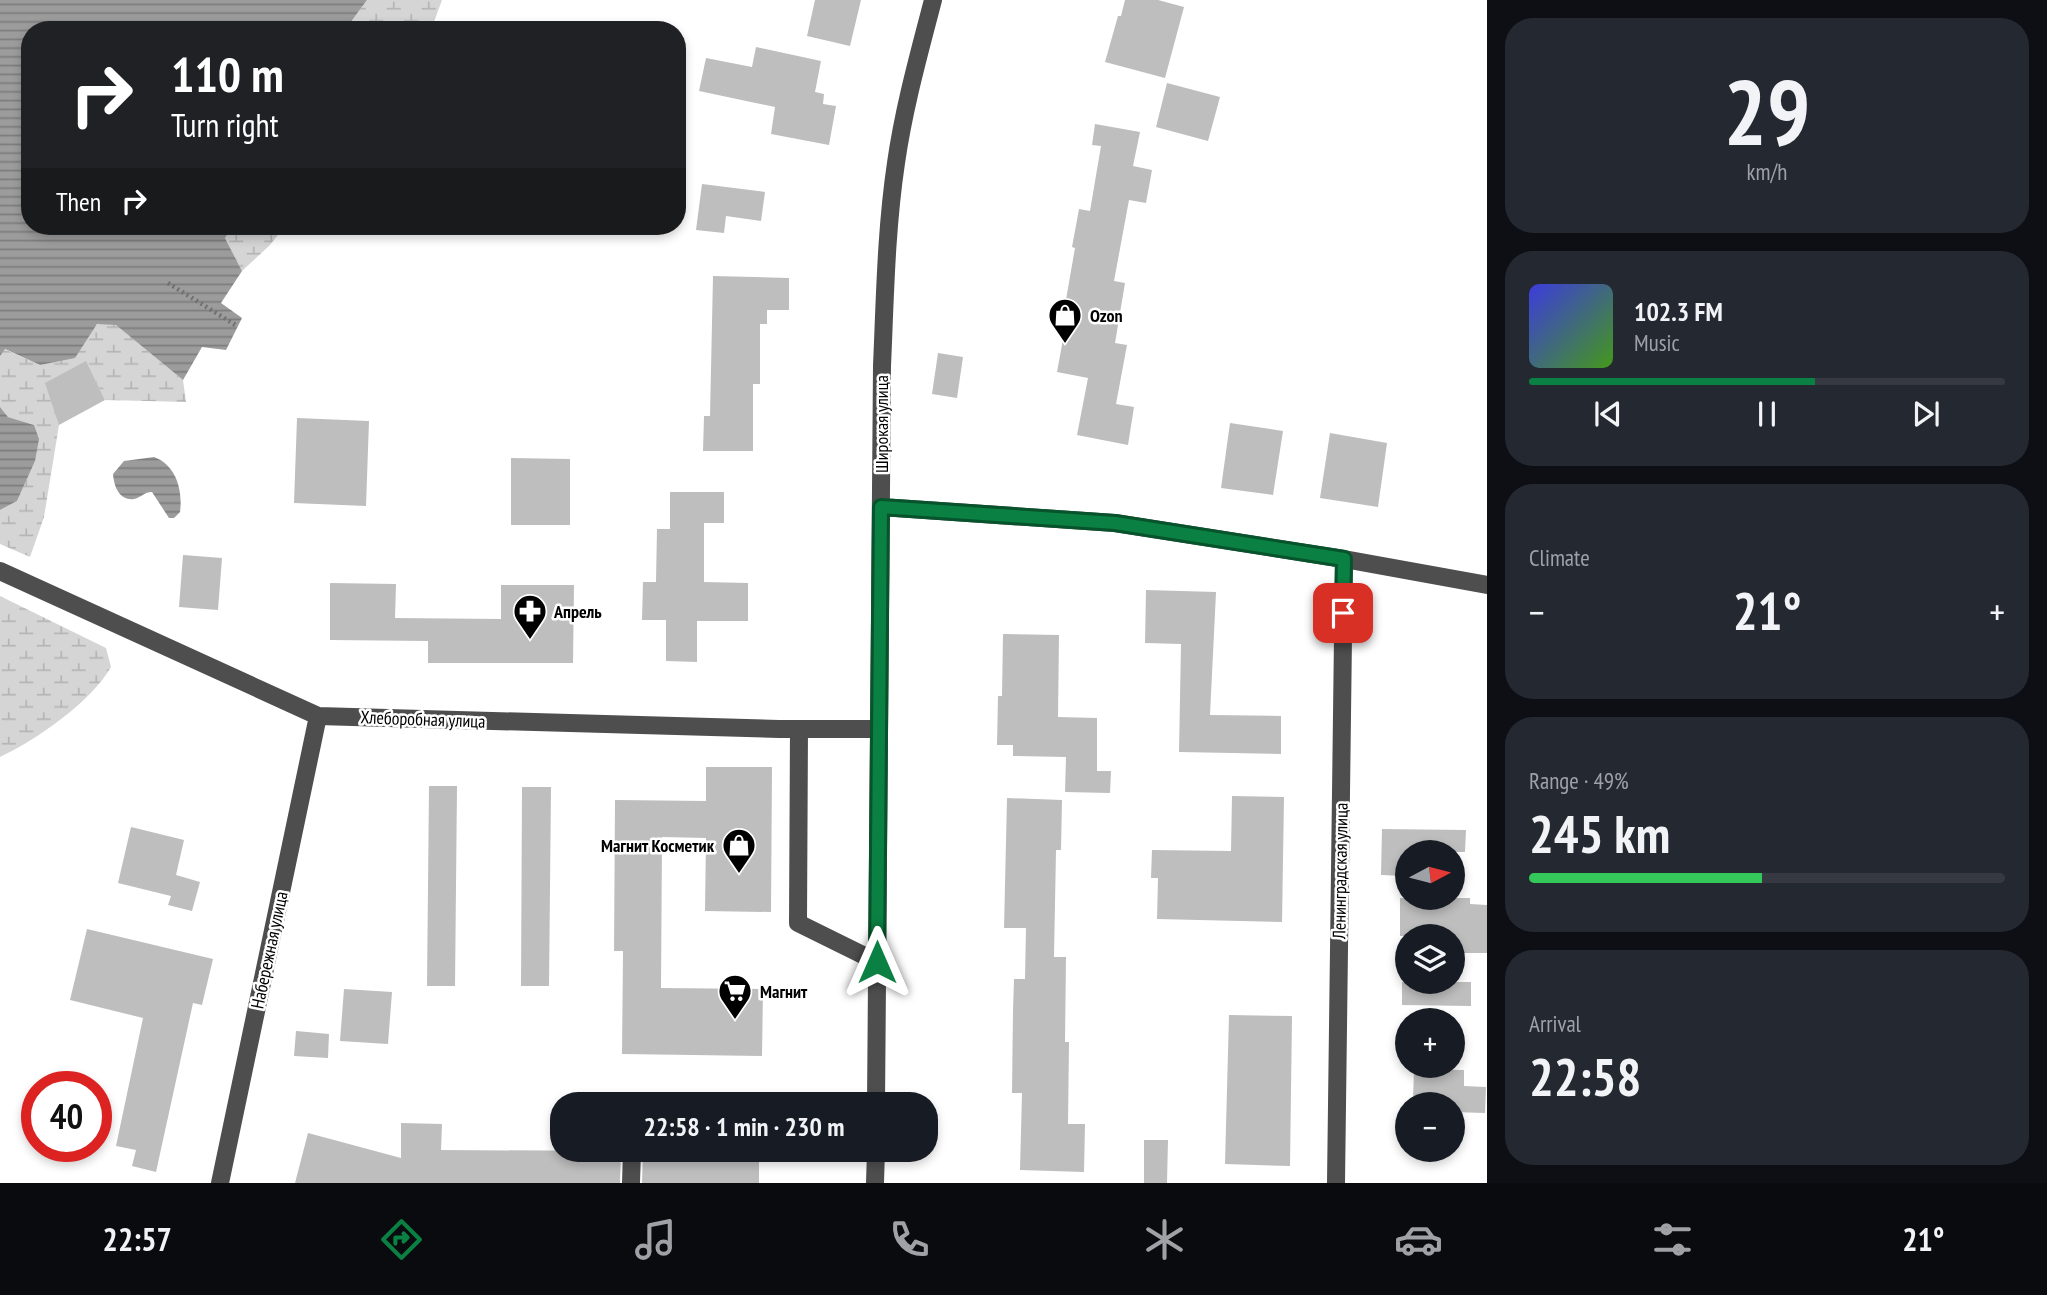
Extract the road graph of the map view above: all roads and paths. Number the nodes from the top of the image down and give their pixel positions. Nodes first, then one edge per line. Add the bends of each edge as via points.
1 (933, 0) edge
2 (168, 283) dead end
3 (237, 326) dead end
4 (881, 507) junction
5 (1344, 559) junction
6 (0, 571) edge
7 (1487, 585) edge
8 (318, 716) junction
9 (799, 729) junction
10 (878, 729) junction
11 (877, 962) junction
12 (876, 1092) edge
13 (632, 1162) edge
14 (876, 1162) edge
15 (220, 1183) edge
16 (631, 1183) edge
17 (875, 1183) edge
18 (1336, 1183) edge

1 - 4 street, Широкая улица via 896,163 882,366
2 - 3 path
4 - 5 street via 1115,523
4 - 10 street, Широкая улица
5 - 7 street
5 - 18 street, Ленинградская улица
6 - 8 street, Хлеборобная улица
8 - 9 street, Хлеборобная улица
8 - 15 street, Набережная улица
9 - 10 street, Хлеборобная улица
9 - 11 street via 798,923
10 - 11 street, Широкая улица
11 - 12 street, Широкая улица
13 - 16 street
14 - 17 street

